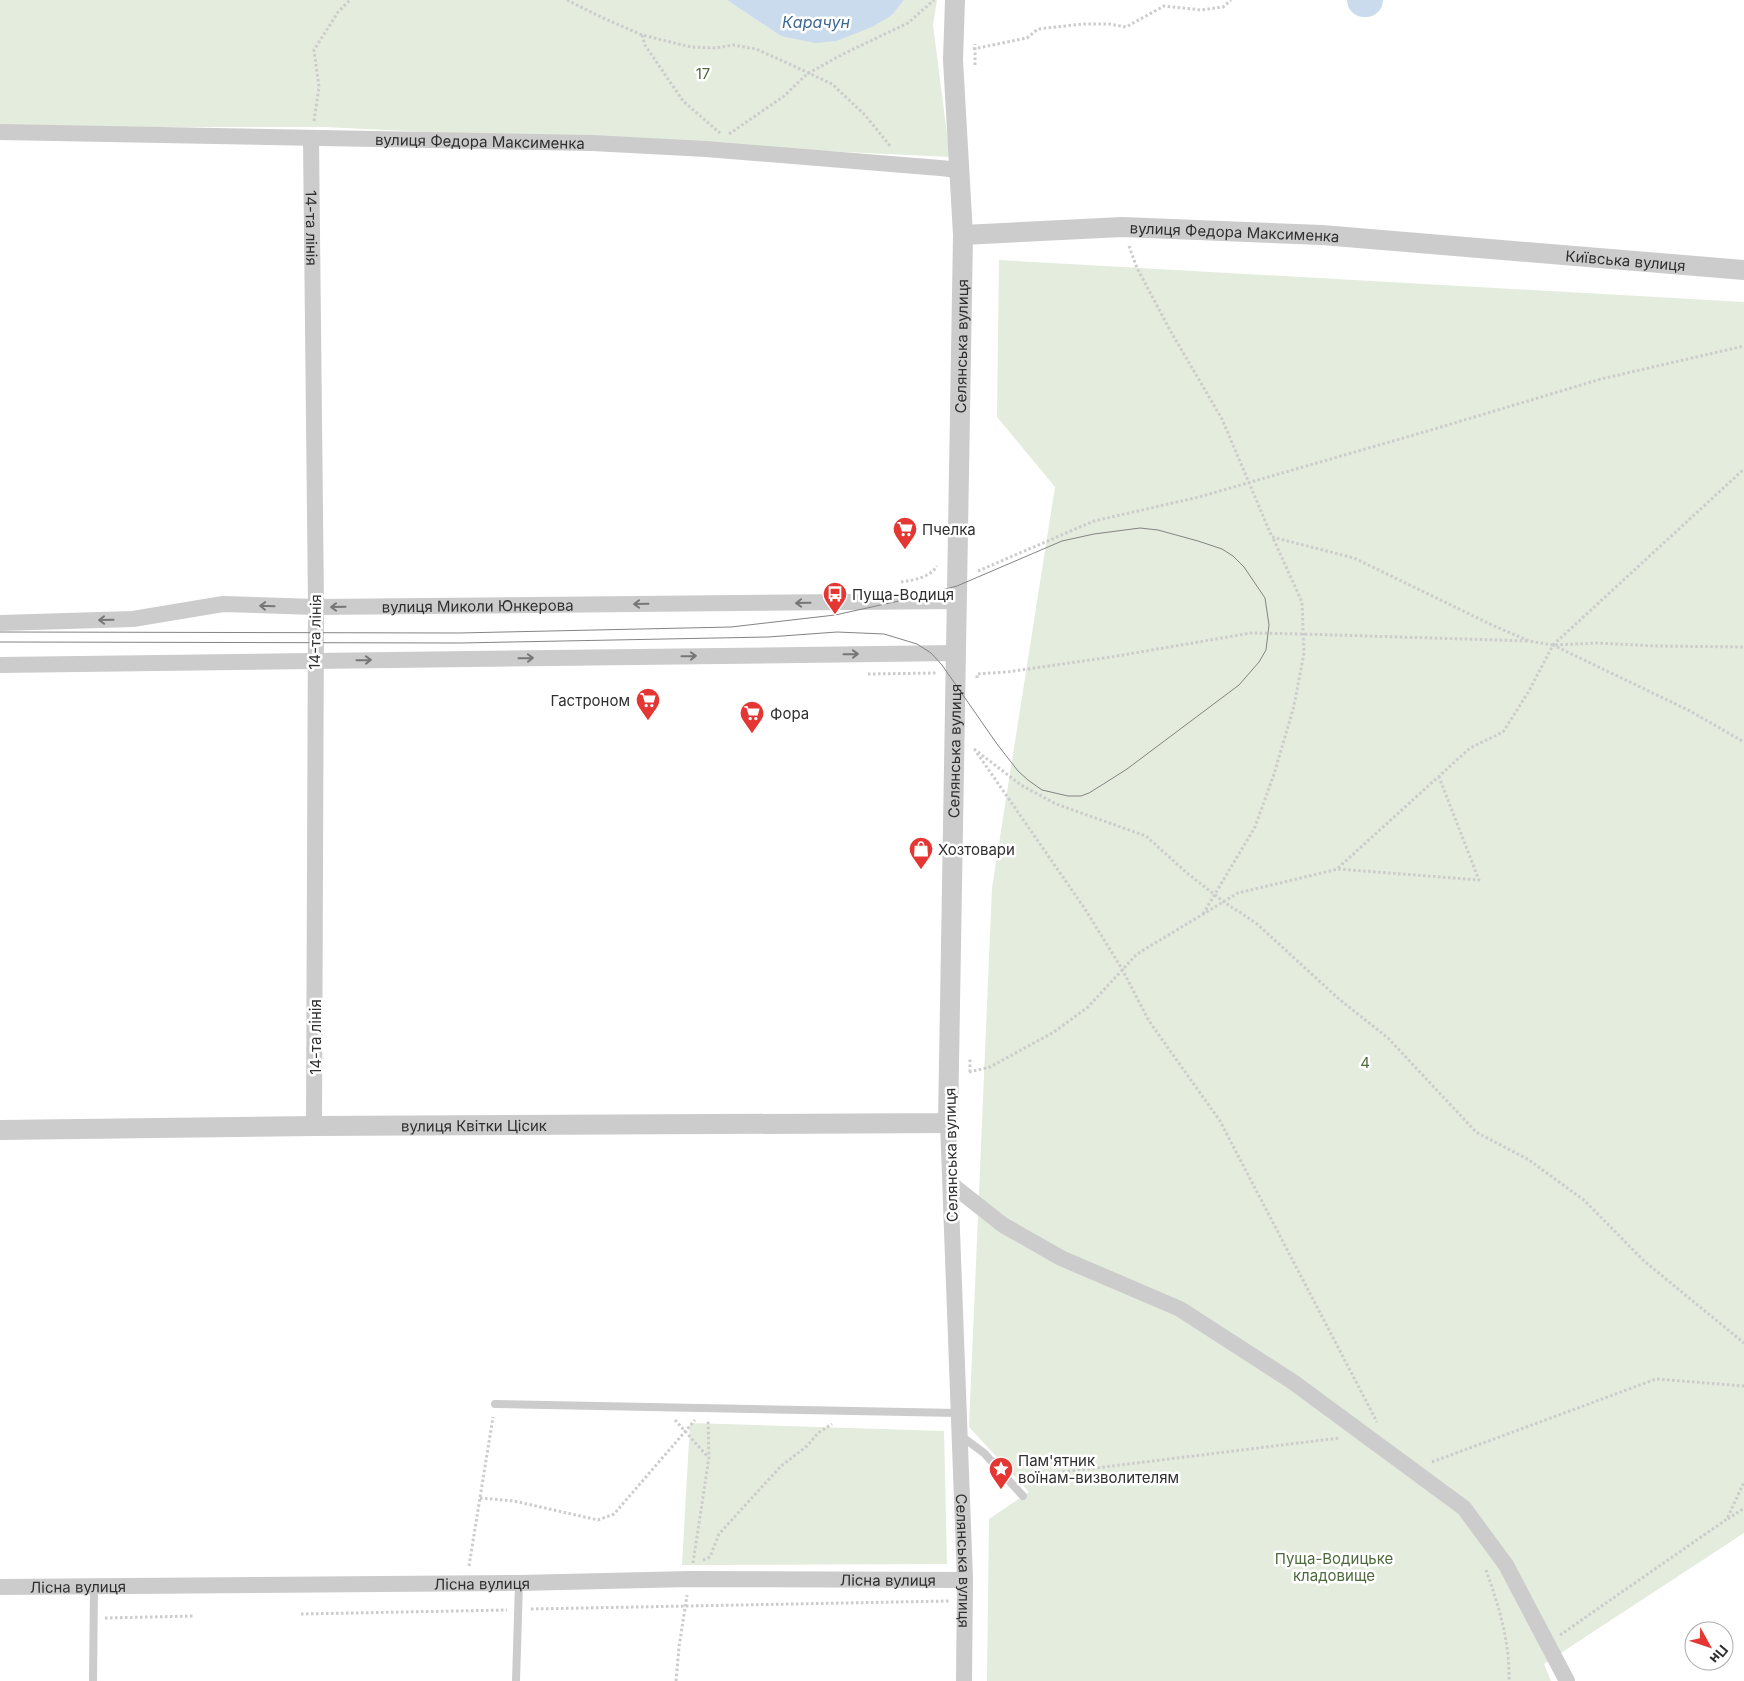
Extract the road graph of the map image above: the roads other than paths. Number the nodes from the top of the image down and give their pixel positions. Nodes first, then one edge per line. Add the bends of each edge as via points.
1 (955, 0) edge
2 (0, 132) edge
3 (311, 138) junction
4 (959, 170) junction
5 (963, 235) junction
6 (1507, 250) joint
7 (1744, 270) edge
8 (957, 601) junction
9 (316, 607) junction
10 (0, 623) edge
11 (956, 652) junction
12 (315, 661) junction
13 (0, 665) edge
14 (948, 1123) junction
15 (314, 1126) junction
16 (0, 1130) edge
17 (951, 1184) junction
18 (496, 1404) road end
19 (958, 1412) junction
20 (959, 1435) junction
21 (1024, 1496) dead end
22 (965, 1580) junction
23 (519, 1583) junction
24 (94, 1585) junction
25 (0, 1587) edge
26 (93, 1681) edge
27 (516, 1681) edge
28 (964, 1681) edge
29 (1567, 1681) edge

1 - 4 street, Селянська вулиця via 953,60
2 - 3 street, вулиця Федора Максименка
3 - 4 street, вулиця Федора Максименка via 592,143
3 - 9 street, 14-та лінія
4 - 5 street, Селянська вулиця
5 - 6 street, вулиця Федора Максименка via 1122,227 1322,235
5 - 8 street, Селянська вулиця
6 - 7 street, Київська вулиця
8 -> 9 street, вулиця Миколи Юнкерова
8 - 11 street, Селянська вулиця
9 -> 10 street, вулиця Миколи Юнкерова via 223,604 133,619
9 - 12 street, 14-та лінія
12 -> 11 street
11 - 14 street, Селянська вулиця
12 - 13 street
12 - 15 street, 14-та лінія
14 - 15 street, вулиця Квітки Цісик
14 - 17 street, Селянська вулиця
15 - 16 street, вулиця Квітки Цісик
17 - 19 street, Селянська вулиця
17 - 29 street via 1003,1225 1061,1258 1180,1309 1293,1382 1464,1508 1506,1565
18 - 19 lane
19 - 20 street, Селянська вулиця
20 - 21 lane via 984,1454
20 - 22 street, Селянська вулиця
22 - 23 street, Лісна вулиця via 690,1579
22 - 28 street, Селянська вулиця
23 - 24 street, Лісна вулиця
23 - 27 lane
24 - 25 street, Лісна вулиця
24 - 26 lane

